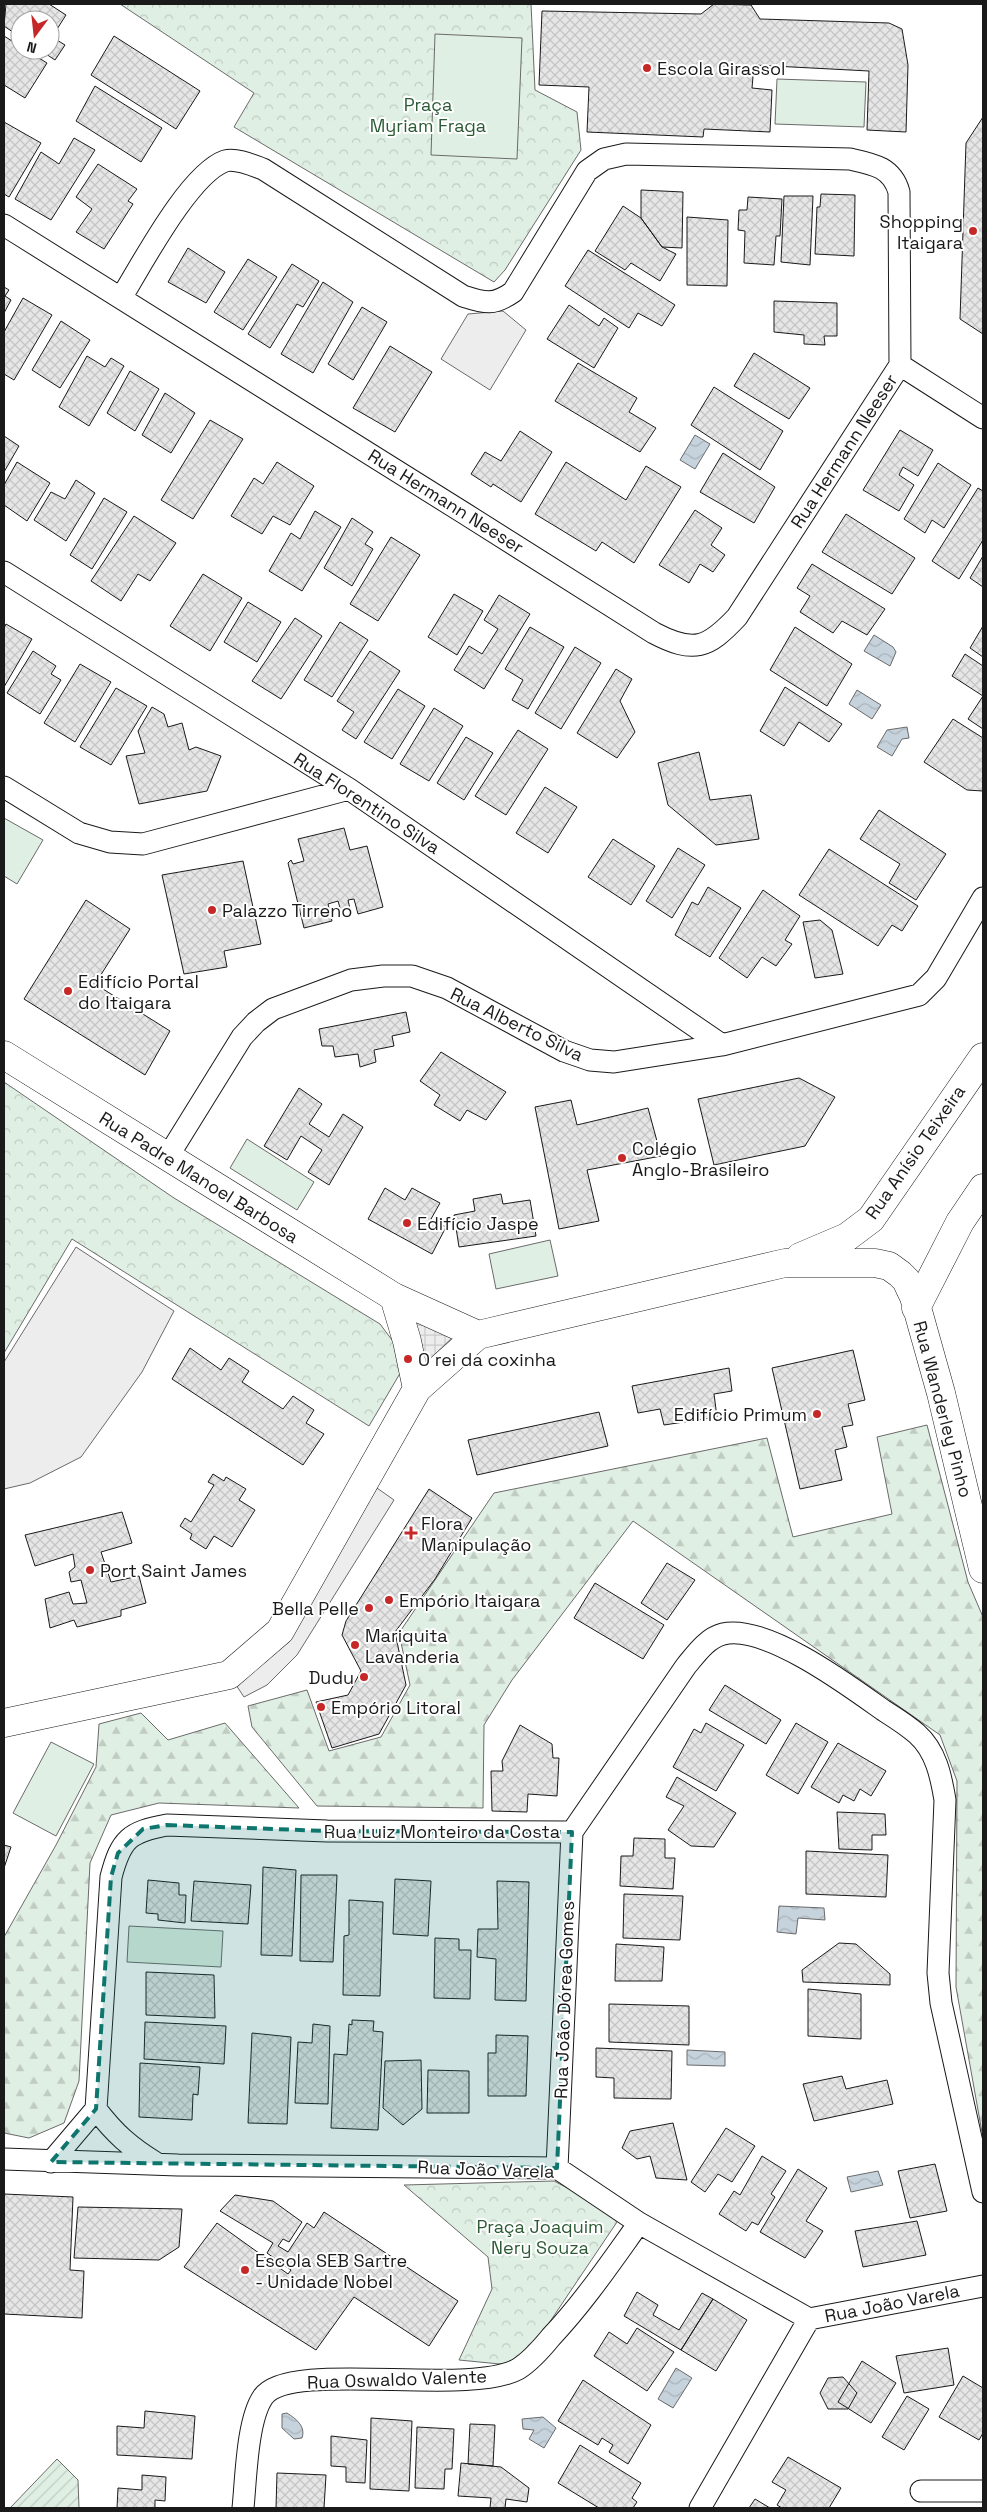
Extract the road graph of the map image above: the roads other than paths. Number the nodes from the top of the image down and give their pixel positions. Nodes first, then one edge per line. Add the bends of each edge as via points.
1 (4, 225) edge
2 (121, 298) junction
3 (900, 364) junction
4 (983, 418) edge
5 (4, 572) edge
6 (4, 787) edge
7 (348, 789) junction
8 (983, 898) edge
9 (722, 1045) junction
10 (4, 1055) edge
11 (983, 1057) edge
12 (167, 1158) junction
13 (983, 1188) edge
14 (871, 1219) junction
15 (940, 1258) junction
16 (785, 1263) junction
17 (889, 1266) junction
18 (394, 1297) junction
19 (916, 1308) junction
20 (478, 1335) junction
21 (417, 1389) junction
22 (983, 1569) edge
23 (4, 1723) edge
24 (572, 1832) junction
25 (96, 2109) junction
26 (4, 2159) edge
27 (51, 2162) junction
28 (158, 2164) junction
29 (557, 2168) junction
30 (983, 2192) edge
31 (639, 2223) junction
32 (983, 2286) edge
33 (809, 2319) junction
34 (921, 2491) dead end
35 (983, 2491) edge
36 (243, 2508) edge
37 (700, 2508) edge

1 - 2 street, Rua Hermann Neeser
2 - 3 street, Rua Hermann Neeser via 654,633 686,645 704,645 738,617
2 - 3 street, Rua Hermann Neeser via 186,194 200,177 227,160 263,169 463,296 483,302 499,302 513,292 587,171 604,159 626,154 850,159 883,169 895,179 899,192
3 - 4 street
5 - 7 street, Rua Florentino Silva
6 - 7 street via 79,833 110,842 143,844
7 - 9 street, Rua Florentino Silva
8 - 9 street, Rua Alberto Silva via 936,978 918,994
9 - 12 street, Rua Alberto Silva via 614,1062 590,1060 564,1051 447,988 412,976 351,980 273,1010 256,1022 242,1037
10 - 12 street, Rua Padre Manoel Barbosa
11 - 14 street, Rua Anísio Teixeira
12 - 18 street, Rua Padre Manoel Barbosa
13 - 15 street
14 - 16 street, Rua Anísio Teixeira via 847,1237
14 - 17 street, Rua Wanderley Pinho via 875,1250
15 - 17 street via 911,1269
15 - 19 street
16 - 17 street via 838,1262
16 - 20 street
17 - 19 street, Rua Wanderley Pinho via 906,1280
18 - 20 street, Rua Padre Manoel Barbosa
18 - 21 street
19 - 22 street, Rua Wanderley Pinho via 941,1394
20 - 21 street
21 - 23 street via 280,1631 229,1676
24 - 25 street, Rua Luiz Monteiro da Costa via 327,1831 167,1825 143,1829 126,1841 118,1853 111,1877
24 - 29 street, Rua João Dórea Gomes
24 - 30 street, Rua Luiz Monteiro da Costa via 686,1666 704,1645 723,1634 750,1634 785,1648 851,1687 918,1734 932,1753 945,1800 938,1973 941,2003
25 - 27 street
25 - 28 street via 113,2132
26 - 27 street, Rua João Varela
27 - 28 street, Rua João Varela
28 - 29 street, Rua João Varela
29 - 31 street, Rua João Varela
31 - 33 street, Rua João Varela
31 - 36 street, Rua Oswaldo Valente via 567,2321 518,2369 492,2377 452,2380 322,2380 281,2385 263,2396 253,2420
32 - 33 street, Rua João Varela
33 - 37 street
34 - 35 street

